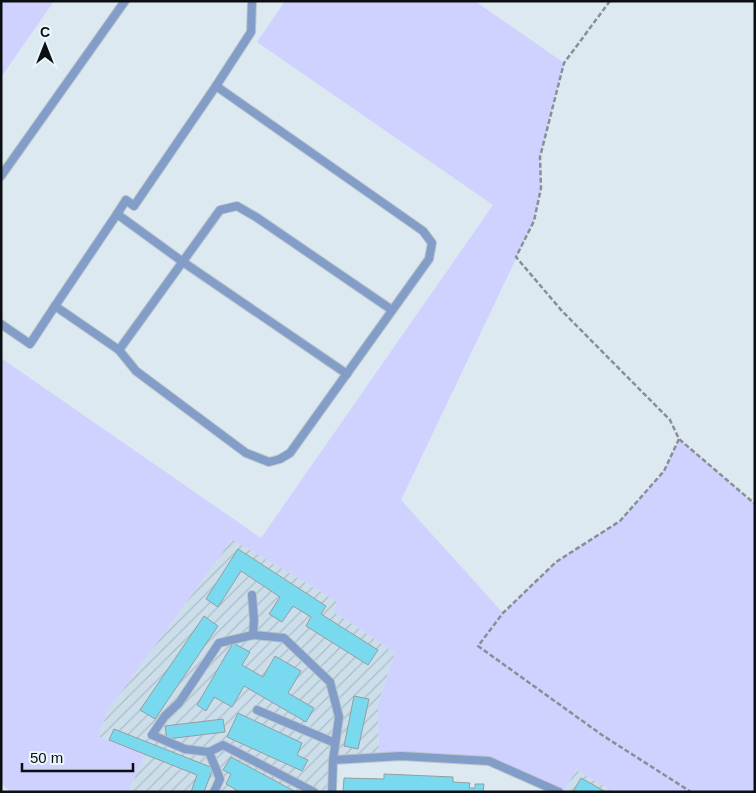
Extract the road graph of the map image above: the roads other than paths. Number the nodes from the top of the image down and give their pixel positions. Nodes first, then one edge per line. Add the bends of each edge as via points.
1 (125, 1) edge
2 (252, 1) edge
3 (216, 86) junction
4 (1, 176) edge
5 (117, 214) junction
6 (183, 262) junction
7 (55, 306) junction
8 (392, 310) junction
9 (1, 324) edge
10 (119, 350) junction
11 (347, 374) junction
12 (252, 595) dead end
13 (253, 635) junction
14 (257, 710) dead end
15 (335, 743) junction
16 (209, 752) junction
17 (332, 760) junction
18 (214, 792) edge
19 (314, 792) edge
20 (332, 792) edge
21 (559, 792) edge

1 - 4 lane
2 - 3 lane via 252,32
3 - 5 lane via 134,206 126,200
3 - 8 lane via 423,230 432,243 429,259
5 - 6 lane
5 - 7 lane
6 - 8 lane via 220,210 237,206
6 - 10 lane
6 - 11 lane
7 - 9 lane via 30,344
7 - 10 lane
8 - 11 lane
10 - 11 lane via 136,371 246,453 269,462 290,453
12 - 13 lane
13 - 15 lane via 284,638 330,682 339,718
13 - 16 lane via 219,643 179,703 164,716 152,735 185,749
14 - 15 lane
15 - 17 lane
16 - 18 lane via 220,779
16 - 19 lane via 223,745
17 - 20 lane
17 - 21 lane via 401,756 488,760

